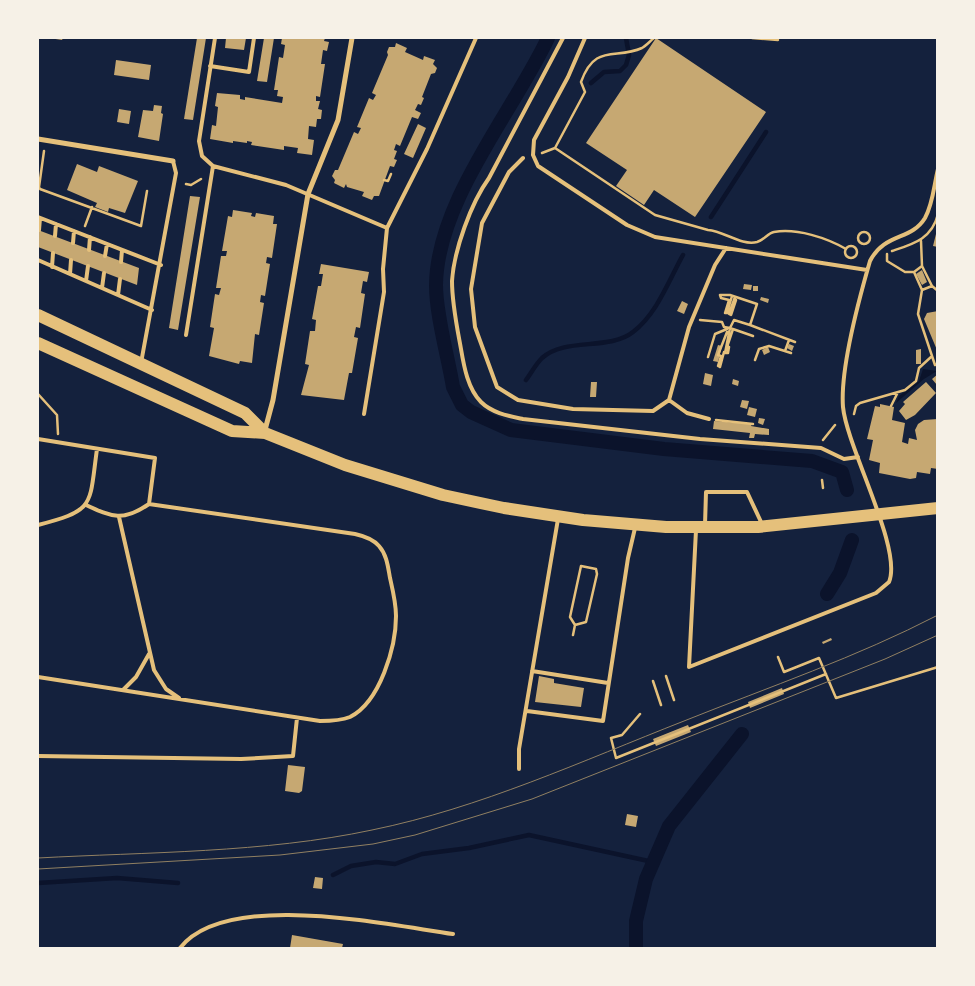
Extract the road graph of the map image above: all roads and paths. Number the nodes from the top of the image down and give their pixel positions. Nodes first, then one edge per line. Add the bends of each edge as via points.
1 (215, 38) edge
2 (254, 38) edge
3 (352, 38) edge
4 (476, 38) edge
5 (563, 38) edge
6 (585, 38) edge
7 (654, 38) edge
8 (752, 38) edge
9 (778, 40) dead end
10 (210, 66) junction
11 (38, 139) edge
12 (555, 148) junction
13 (44, 152) dead end
14 (542, 153) dead end
15 (523, 158) dead end
16 (173, 161) joint
17 (213, 166) junction
18 (938, 168) edge
19 (391, 174) dead end
20 (201, 179) dead end
21 (384, 180) dead end
22 (186, 184) dead end
23 (38, 187) edge
24 (147, 191) dead end
25 (308, 194) junction
26 (92, 207) junction
27 (938, 214) edge
28 (39, 217) edge
29 (56, 224) junction
30 (387, 228) junction
31 (39, 230) edge
32 (74, 231) junction
33 (82, 234) junction
34 (55, 236) dead end
35 (90, 237) junction
36 (921, 241) junction
37 (73, 243) dead end
38 (860, 243) junction
39 (106, 244) junction
40 (726, 248) junction
41 (856, 248) junction
42 (846, 249) junction
43 (89, 250) dead end
44 (122, 250) junction
45 (53, 254) dead end
46 (105, 256) dead end
47 (38, 260) edge
48 (71, 260) dead end
49 (121, 262) dead end
50 (160, 264) junction
51 (88, 266) dead end
52 (922, 266) junction
53 (52, 267) junction
54 (867, 270) junction
55 (914, 272) junction
56 (104, 273) dead end
57 (70, 274) junction
58 (120, 279) dead end
59 (86, 281) junction
60 (932, 286) junction
61 (102, 288) junction
62 (922, 290) junction
63 (938, 291) edge
64 (118, 295) junction
65 (734, 298) junction
66 (152, 310) junction
67 (38, 315) edge
68 (693, 318) junction
69 (750, 325) junction
70 (730, 328) junction
71 (186, 335) dead end
72 (753, 336) dead end
73 (789, 340) junction
74 (795, 342) dead end
75 (38, 343) edge
76 (730, 347) dead end
77 (785, 351) junction
78 (724, 352) junction
79 (791, 353) dead end
80 (708, 357) dead end
81 (931, 357) junction
82 (755, 360) dead end
83 (141, 364) junction
84 (938, 364) edge
85 (898, 392) junction
86 (38, 394) edge
87 (669, 400) junction
88 (891, 406) dead end
89 (364, 414) dead end
90 (854, 414) dead end
91 (709, 419) joint
92 (754, 424) dead end
93 (835, 426) dead end
94 (265, 433) junction
95 (58, 434) dead end
96 (38, 439) edge
97 (817, 448) junction
98 (97, 449) junction
99 (858, 457) junction
100 (822, 480) dead end
101 (823, 488) dead end
102 (86, 504) junction
103 (149, 504) junction
104 (938, 508) edge
105 (878, 515) junction
106 (119, 517) junction
107 (559, 517) junction
108 (38, 525) edge
109 (635, 525) junction
110 (763, 526) junction
111 (701, 527) junction
112 (575, 625) junction
113 (573, 635) dead end
114 (149, 654) junction
115 (778, 658) dead end
116 (938, 667) edge
117 (532, 671) junction
118 (826, 674) junction
119 (666, 676) dead end
120 (38, 677) edge
121 (653, 681) dead end
122 (608, 683) junction
123 (123, 690) junction
124 (181, 700) junction
125 (674, 700) dead end
126 (661, 706) dead end
127 (527, 711) junction
128 (640, 714) dead end
129 (297, 718) junction
130 (38, 756) edge
131 (519, 770) dead end
132 (454, 934) dead end
133 (180, 948) edge

1 - 10 lane
2 - 10 lane via 249,72
3 - 25 street via 338,120
4 - 30 lane
5 - 97 lane via 480,192 460,245 452,279 452,297 466,373 476,395 496,411 523,419 700,439
6 - 40 lane via 534,140 532,151 536,162 646,234
7 - 12 path via 644,47 597,58 587,68 580,82 585,92
8 - 9 path
10 - 17 lane via 199,141 205,161
11 - 16 street
12 - 14 path
12 - 42 path via 655,215 717,230 740,241 757,242 771,232 781,231 801,233
13 - 23 path
15 - 87 lane via 509,172 482,223 471,289 475,327 496,387 518,400 573,409 653,411
16 - 50 lane via 176,173
17 - 25 lane via 259,176
17 - 71 lane
18 - 54 lane via 931,204 924,219 916,228 878,247
19 - 21 path via 388,181
20 - 22 path via 191,185
23 - 26 path
24 - 26 path via 141,226
25 - 30 lane
25 - 94 street
26 - 33 path
27 - 36 path
28 - 29 lane
28 - 31 lane
29 - 32 lane
29 - 34 lane
30 - 89 lane via 384,299
32 - 33 lane
32 - 37 lane
33 - 35 lane
35 - 39 lane
35 - 43 lane
36 - 52 path
36 - 55 path via 886,256 887,261 904,272
38 - 38 path via 859,234 868,233 869,242
38 - 41 path
39 - 44 lane
39 - 46 lane
40 - 54 lane
40 - 68 lane via 715,265
41 - 42 path
41 - 42 path via 857,254 852,258 846,256
44 - 49 lane
44 - 50 lane
45 - 53 lane
47 - 53 lane
48 - 57 lane
50 - 66 lane
51 - 59 lane
52 - 55 path
52 - 60 path
53 - 57 lane
54 - 99 lane via 843,386 845,416
55 - 62 path
56 - 61 lane
57 - 59 lane
58 - 64 lane
59 - 61 lane
60 - 62 path
60 - 63 path
61 - 64 lane
62 - 81 path via 918,314
64 - 66 lane
65 - 65 path via 729,314 731,315
65 - 65 path via 720,295 729,300 725,313
65 - 69 path via 757,304
66 - 83 lane
67 - 83 main road
68 - 70 path via 722,322 724,327
68 - 87 lane
69 - 70 path via 734,320
69 - 73 path
70 - 72 path
70 - 78 path
70 - 78 path via 718,355 721,356 720,367
70 - 80 path via 715,334
73 - 74 path
73 - 77 path
75 - 94 main road via 232,431
76 - 78 path via 728,353
77 - 79 path
77 - 82 path via 769,346 759,349
81 - 84 path via 935,365
81 - 85 path via 919,368 916,380
83 - 94 main road via 245,413
85 - 88 path
85 - 90 path via 860,402
86 - 95 path via 57,415
87 - 91 lane via 687,413
91 - 92 path
93 - 97 path
94 - 107 main road via 345,465 413,487
96 - 98 lane
97 - 99 lane via 844,459
98 - 102 lane
98 - 103 lane via 155,458
99 - 105 lane
100 - 101 path
102 - 106 lane
102 - 108 lane via 69,517
103 - 106 lane
103 - 129 lane via 355,534 372,540 382,550 388,566 396,616 382,678 364,704 350,717 331,721
104 - 105 main road
105 - 110 main road
105 - 111 lane via 892,565 891,577 883,589 690,667
106 - 114 lane
107 - 109 main road
107 - 117 lane
109 - 111 main road
109 - 122 lane
110 - 111 main road
110 - 111 lane via 747,492 706,492
112 - 112 path via 586,622 596,569 580,566 570,617
112 - 113 path
114 - 123 lane via 136,677
114 - 124 lane via 160,681
115 - 118 path via 784,672 819,658
116 - 118 path via 836,698
117 - 122 lane
117 - 127 lane
118 - 128 path via 616,758 611,738 622,734
119 - 125 path
120 - 123 lane
121 - 126 path
122 - 127 lane via 603,721
123 - 124 lane
124 - 129 lane
127 - 131 lane via 519,749
129 - 130 lane via 293,756 241,759
132 - 133 lane via 310,915 264,915 217,924 187,940

